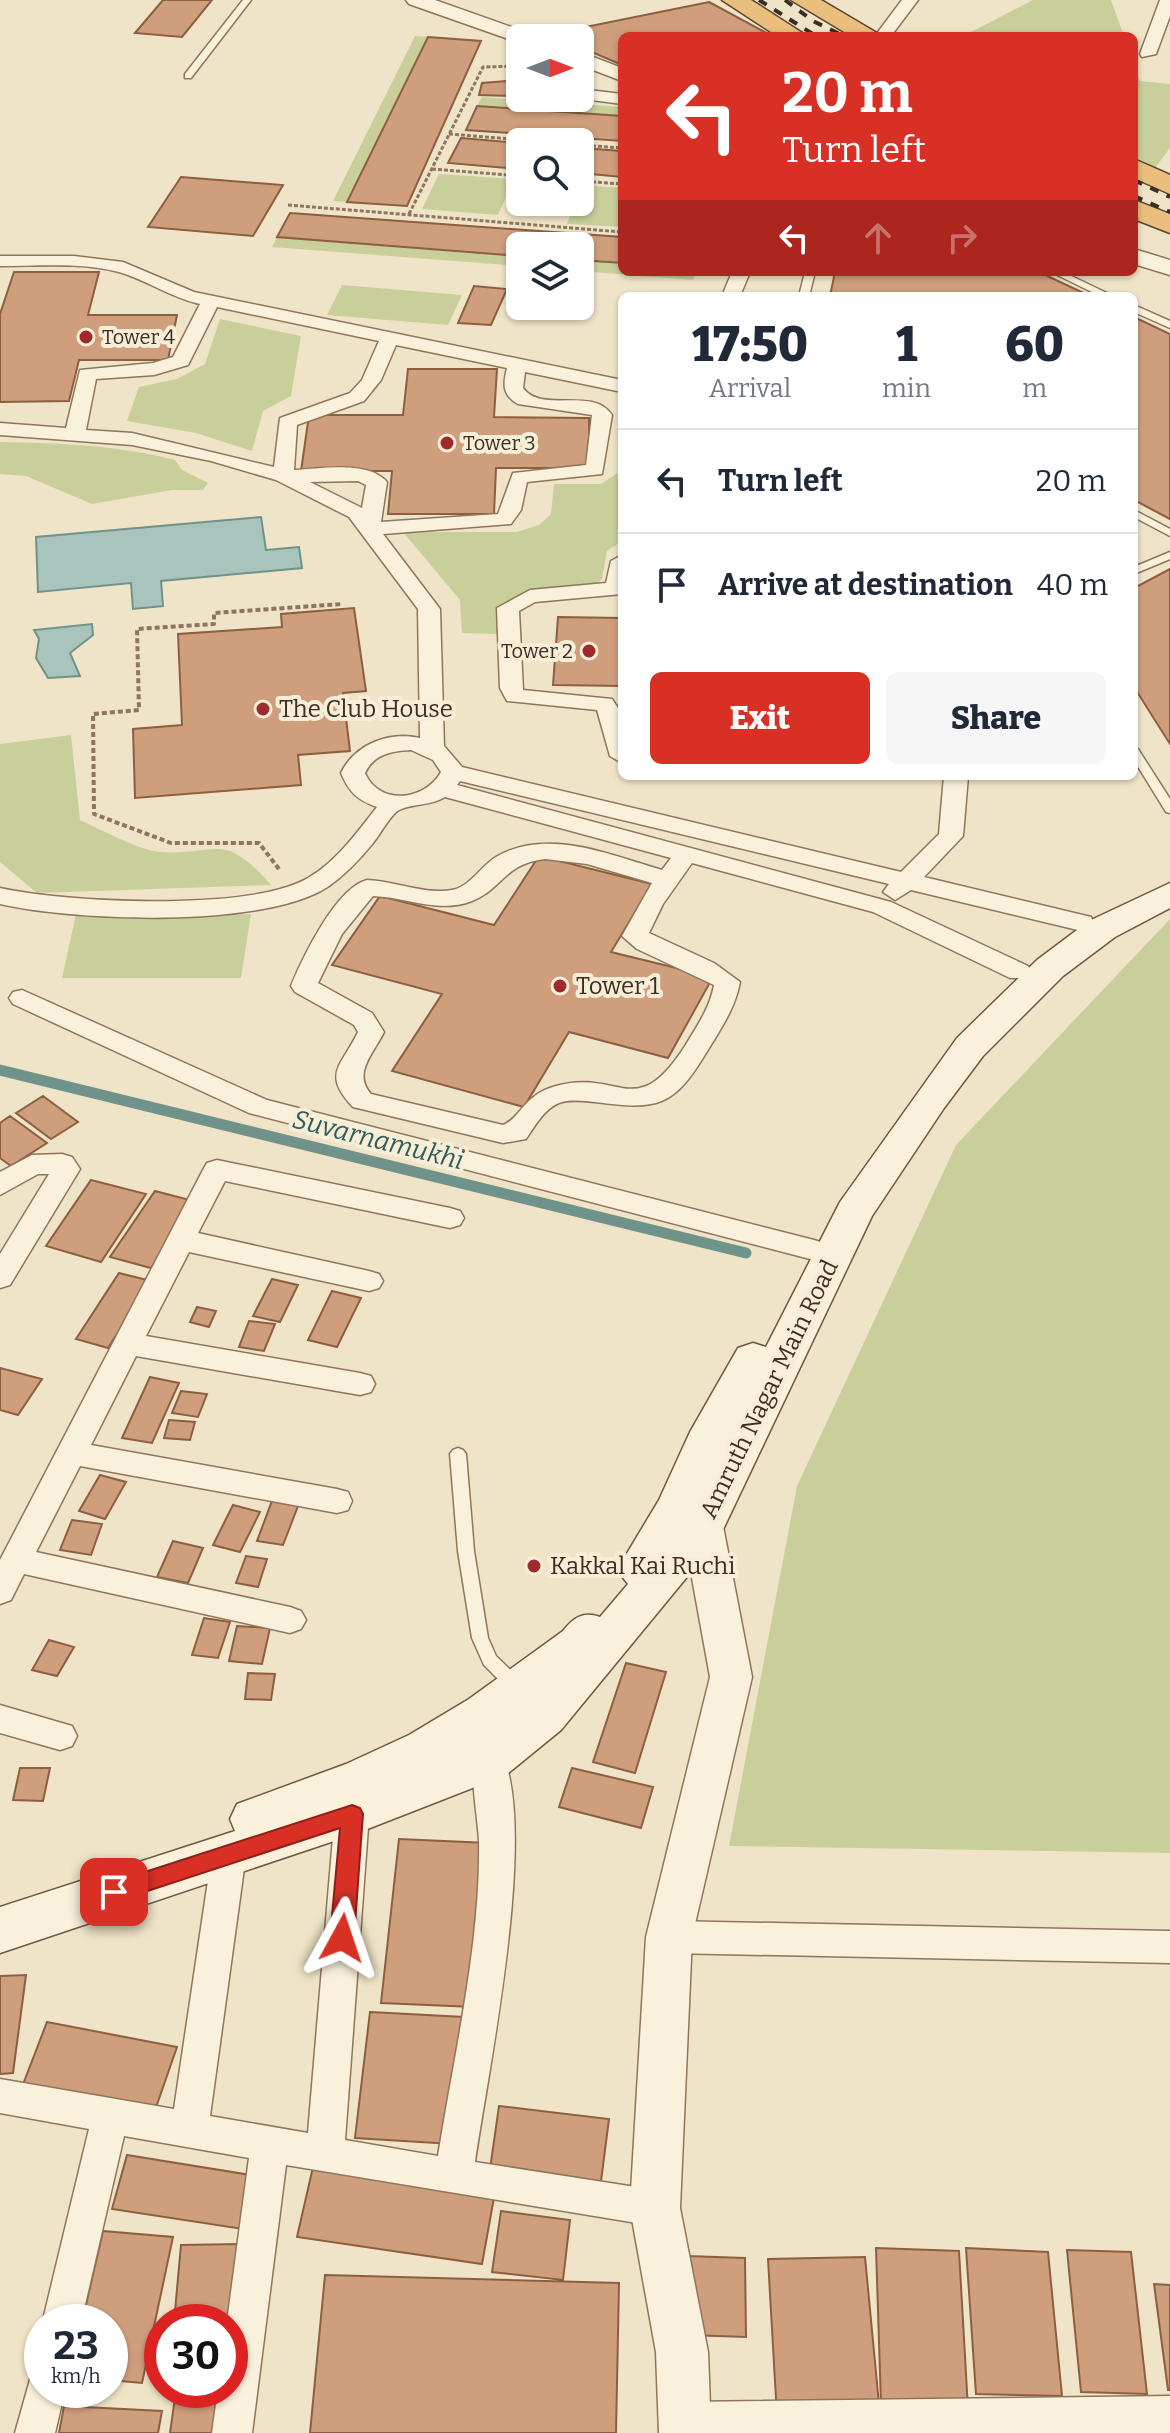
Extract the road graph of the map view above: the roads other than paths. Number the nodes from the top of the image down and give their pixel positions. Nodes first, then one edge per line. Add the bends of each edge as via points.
1 (247, 0) edge
2 (416, 0) edge
3 (734, 0) edge
4 (803, 0) edge
5 (910, 0) edge
6 (1168, 0) edge
7 (506, 32) edge
8 (788, 32) edge
9 (863, 32) edge
10 (886, 32) edge
11 (1148, 54) dead end
12 (594, 64) edge
13 (618, 73) edge
14 (188, 76) dead end
15 (594, 96) edge
16 (618, 99) edge
17 (1138, 169) edge
18 (1170, 186) edge
19 (1138, 210) edge
20 (1170, 225) edge
21 (1138, 257) edge
22 (0, 261) edge
23 (1170, 268) edge
24 (1065, 276) edge
25 (1099, 292) edge
26 (211, 301) junction
27 (1138, 310) edge
28 (1170, 325) edge
29 (389, 339) junction
30 (517, 363) junction
31 (618, 385) edge
32 (0, 429) edge
33 (75, 434) junction
34 (283, 476) junction
35 (1138, 515) edge
36 (369, 529) junction
37 (1170, 533) edge
38 (1170, 555) edge
39 (1138, 569) edge
40 (618, 577) edge
41 (618, 741) edge
42 (432, 748) junction
43 (1138, 757) edge
44 (956, 780) edge
45 (448, 781) junction
46 (393, 802) junction
47 (1170, 809) edge
48 (686, 854) junction
49 (668, 880) junction
50 (903, 881) junction
51 (1170, 882) edge
52 (304, 889) junction
53 (1170, 894) edge
54 (0, 896) edge
55 (354, 900) junction
56 (882, 907) junction
57 (1082, 923) junction
58 (1019, 972) junction
59 (22, 998) dead end
60 (0, 1185) edge
61 (450, 1218) dead end
62 (182, 1240) junction
63 (814, 1250) junction
64 (0, 1278) edge
65 (369, 1281) dead end
66 (128, 1344) junction
67 (360, 1384) dead end
68 (71, 1453) junction
69 (458, 1454) dead end
70 (337, 1501) dead end
71 (691, 1516) junction
72 (16, 1560) junction
73 (0, 1591) edge
74 (290, 1620) dead end
75 (519, 1688) junction
76 (0, 1719) edge
77 (60, 1736) dead end
78 (489, 1761) junction
79 (352, 1814) junction
80 (229, 1854) junction
81 (0, 1905) edge
82 (0, 1930) edge
83 (669, 1937) junction
84 (1170, 1947) edge
85 (0, 2096) edge
86 (110, 2118) junction
87 (189, 2131) junction
88 (270, 2144) junction
89 (325, 2154) junction
90 (454, 2177) junction
91 (655, 2208) junction
92 (65, 2304) edge
93 (41, 2408) edge
94 (1170, 2416) edge
95 (685, 2427) edge
96 (35, 2433) edge
97 (232, 2433) edge

1 - 14 lane
2 - 7 street
3 - 8 highway
4 - 9 highway
5 - 10 street
6 - 11 street
12 - 13 street
15 - 16 street
17 - 18 highway
19 - 20 highway
21 - 23 street
22 - 26 street via 123,267
24 - 25 lane
26 - 29 street
26 - 33 street via 181,361 154,369 87,374
27 - 28 lane
29 - 30 street
29 - 34 street via 364,392 287,422
30 - 31 street
30 - 36 street via 517,398 579,404 602,415 595,470 520,477 504,520
32 - 33 street
33 - 34 street via 132,439
34 - 36 street via 356,513
34 - 36 street via 372,478 377,482
35 - 37 lane
36 - 42 street via 429,609
38 - 39 lane
40 - 41 street via 615,589 530,596 508,608 515,696 604,704
42 - 45 street via 447,758
42 - 46 street via 411,743 384,746 356,765 354,781 360,789
43 - 47 lane
44 - 50 street via 951,836
45 - 46 street via 421,800
45 - 48 street
45 - 50 street
46 - 52 street via 339,870
48 - 49 street
48 - 56 street
49 - 55 street via 546,851 509,860 460,897 367,888
49 - 55 street via 635,936 653,949 710,968 727,982 725,1005 671,1087 646,1097 551,1096 516,1132 503,1134 362,1101 350,1088 348,1069 371,1032 363,1019 304,986
50 - 56 street
50 - 57 street
51 - 57 main road, Amruth Nagar Main Road via 1126,898
52 - 54 street via 232,905 77,908
52 - 55 street
53 - 71 main road, Amruth Nagar Main Road via 1102,929 1050,968 970,1047 854,1212 742,1438
56 - 58 street
57 - 58 main road, Amruth Nagar Main Road
58 - 63 main road, Amruth Nagar Main Road via 960,1031
59 - 63 street via 259,1107
60 - 64 street via 32,1165 62,1164 66,1169
61 - 62 street via 217,1170
62 - 65 street
62 - 66 street
63 - 71 main road, Amruth Nagar Main Road via 712,1432
66 - 67 street
66 - 68 street
68 - 70 street
68 - 72 street
69 - 75 lane via 480,1638 490,1660
71 - 75 main road, Amruth Nagar Main Road via 579,1644
71 - 78 main road, Amruth Nagar Main Road via 544,1716
71 - 83 street via 731,1677
72 - 73 street
72 - 74 street
75 - 81 main road, Amruth Nagar Main Road via 426,1750 367,1777 139,1861
76 - 77 street
78 - 79 main road, Amruth Nagar Main Road
78 - 90 street via 497,1885
79 - 80 main road, Amruth Nagar Main Road
79 - 89 street
80 - 82 main road, Amruth Nagar Main Road
80 - 87 street
83 - 84 street
83 - 91 street
85 - 86 street
86 - 87 street
86 - 92 street
87 - 88 street
88 - 89 street
88 - 97 street
89 - 90 street
90 - 91 street
91 - 95 street via 682,2352
93 - 96 street
94 - 95 street

